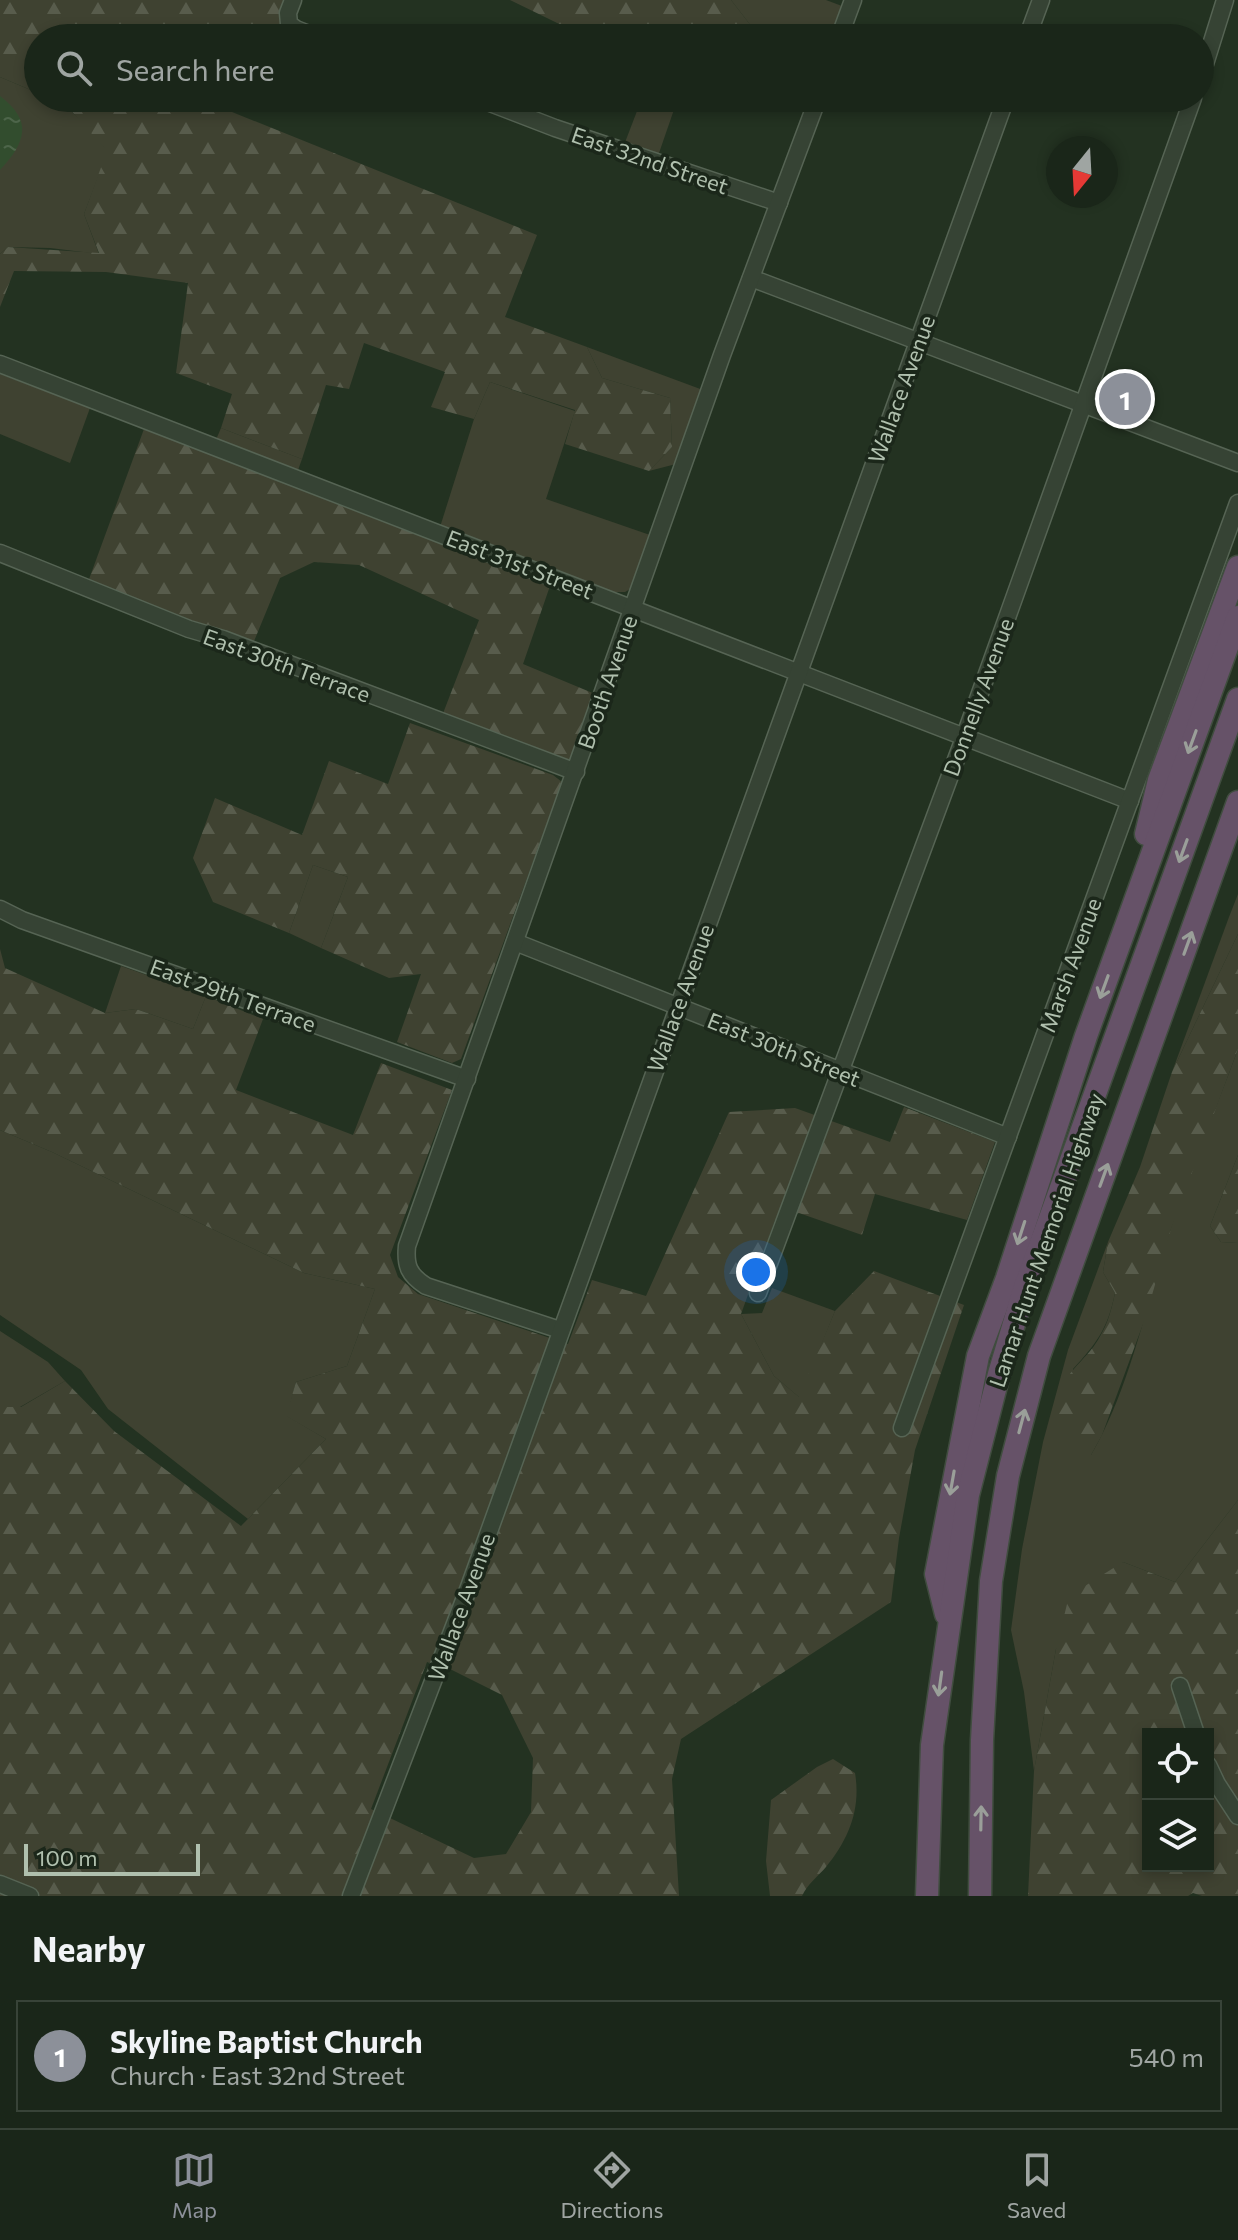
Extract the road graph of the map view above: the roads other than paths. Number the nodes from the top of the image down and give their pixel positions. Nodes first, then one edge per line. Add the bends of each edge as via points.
1 (293, 0) edge
2 (853, 0) edge
3 (1041, 0) edge
4 (1225, 0) edge
5 (289, 24) edge
6 (844, 24) edge
7 (1032, 24) edge
8 (1214, 35) edge
9 (513, 112) edge
10 (813, 112) edge
11 (1001, 112) edge
12 (1188, 112) edge
13 (779, 203) junction
14 (751, 278) junction
15 (918, 343) junction
16 (0, 364) edge
17 (1083, 405) junction
18 (1238, 463) edge
19 (1238, 503) edge
20 (0, 553) edge
21 (1238, 567) edge
22 (634, 608) junction
23 (1238, 617) edge
24 (799, 672) junction
25 (1238, 699) edge
26 (964, 738) junction
27 (576, 772) junction
28 (1130, 801) junction
29 (1238, 802) edge
30 (1238, 837) edge
31 (1211, 878) junction
32 (1140, 886) junction
33 (0, 909) edge
34 (515, 942) junction
35 (677, 1005) junction
36 (840, 1072) junction
37 (467, 1079) junction
38 (1008, 1137) junction
39 (758, 1293) dead end
40 (560, 1330) junction
41 (902, 1428) dead end
42 (949, 1624) junction
43 (1180, 1686) dead end
44 (1194, 1728) edge
45 (1214, 1778) edge
46 (1238, 1816) edge
47 (0, 1884) edge
48 (30, 1896) edge
49 (351, 1896) edge
50 (927, 1896) edge
51 (980, 1896) edge

1 - 5 street
2 - 6 street
3 - 7 street
4 - 8 street
9 - 13 street, East 32nd Street
10 - 13 street, Booth Avenue
11 - 15 street, Wallace Avenue
12 - 17 street, Donnelly Avenue
13 - 14 street, Booth Avenue
14 - 15 street
14 - 22 street, Booth Avenue
15 - 17 street
15 - 24 street, Wallace Avenue
16 - 22 street, East 31st Street
17 - 18 street
17 - 26 street, Donnelly Avenue
19 - 28 street, Marsh Avenue
20 - 27 street, East 30th Terrace
21 - 32 highway via 1159,780 1142,850
22 - 24 street, East 31st Street
22 - 27 street, Booth Avenue
23 -> 32 highway
24 - 26 street, East 31st Street
24 - 35 street, Wallace Avenue
25 -> 42 highway, Lamar Hunt Memorial Highway via 1024,1290 968,1495
26 - 28 street, East 31st Street
26 - 36 street, Donnelly Avenue
27 - 34 street, Booth Avenue
28 - 38 street, Marsh Avenue
29 - 31 highway, Lamar Hunt Memorial Highway
30 - 31 highway
51 -> 31 highway, Lamar Hunt Memorial Highway via 991,1581 1008,1476 1039,1356
32 -> 42 highway via 978,1356 936,1574
33 - 37 street, East 29th Terrace
34 - 35 street, East 30th Street
34 - 37 street, Booth Avenue
35 - 36 street, East 30th Street
35 - 40 street, Wallace Avenue
36 - 38 street, East 30th Street
36 - 39 street, Donnelly Avenue
37 - 40 street, Booth Avenue via 407,1246 408,1268 426,1286
38 - 41 street, Marsh Avenue
40 - 49 street, Wallace Avenue
42 -> 50 highway, Lamar Hunt Memorial Highway via 932,1745
43 - 44 street
45 - 46 street
47 - 48 street

